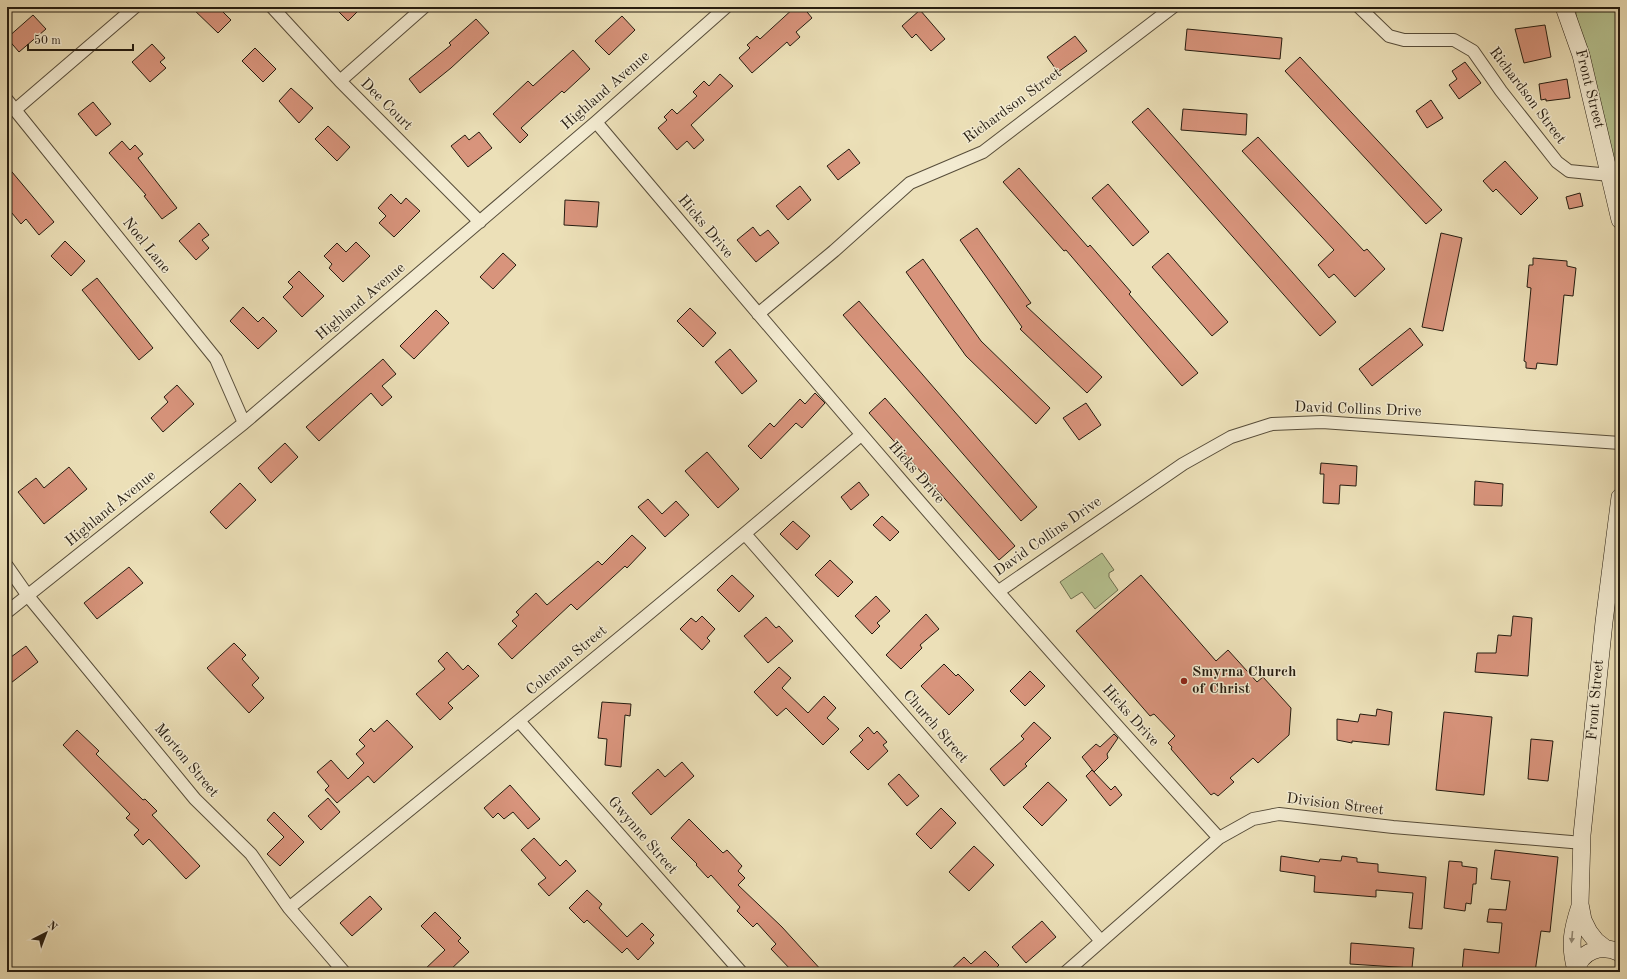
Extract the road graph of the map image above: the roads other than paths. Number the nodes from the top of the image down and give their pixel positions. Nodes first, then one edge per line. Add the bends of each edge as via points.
1 (135, 7) edge
2 (272, 7) edge
3 (424, 7) edge
4 (726, 7) edge
5 (1173, 7) edge
6 (1359, 7) edge
7 (1564, 7) edge
8 (340, 81) junction
9 (11, 105) edge
10 (596, 122) junction
11 (1610, 176) junction
12 (1620, 220) edge
13 (480, 222) junction
14 (758, 314) junction
15 (244, 423) junction
16 (861, 435) junction
17 (1620, 443) edge
18 (1620, 497) edge
19 (745, 534) junction
20 (7, 566) edge
21 (999, 591) junction
22 (28, 596) junction
23 (7, 612) edge
24 (519, 721) junction
25 (1219, 838) junction
26 (1583, 843) junction
27 (1580, 904) junction
28 (289, 908) junction
29 (1101, 941) junction
30 (1612, 950) edge
31 (1576, 971) edge
32 (344, 972) edge
33 (741, 972) edge
34 (1066, 972) edge

1 - 9 street
2 - 8 street, Dee Court
3 - 8 street
4 - 10 street, Highland Avenue
5 - 14 street, Richardson Street via 983,152 910,183
6 - 11 street, Richardson Street via 1389,36 1404,40 1454,40 1473,51 1557,162 1569,171
7 - 11 street, Front Street via 1581,55
8 - 13 street, Dee Court
9 - 15 street, Noel Lane via 216,359
10 - 13 street, Highland Avenue
10 - 14 street, Hicks Drive
11 - 12 street, Front Street
13 - 15 street, Highland Avenue
14 - 16 street, Hicks Drive
15 - 22 street, Highland Avenue
16 - 19 street, Coleman Street
16 - 21 street, Hicks Drive
17 - 21 street, David Collins Drive via 1322,422 1272,424 1231,437 1183,464
18 - 26 street, Front Street via 1604,622
19 - 24 street, Coleman Street
19 - 29 street, Church Street
20 - 22 street, Morton Street
21 - 25 street, Hicks Drive via 1102,711
22 - 23 street, Highland Avenue
22 - 28 street, Morton Street via 195,799 251,854
24 - 28 street, Coleman Street
24 - 33 street, Gwynne Street
25 - 26 street, Division Street via 1253,819 1279,814 1393,827
25 - 29 street, Division Street
26 - 27 street, Front Street
27 - 30 street, Front Street via 1583,920 1589,932
27 -> 31 street, Front Street via 1573,926 1571,952
28 - 32 street, Morton Street
29 - 34 street, Division Street
30 - 31 street, Front Street via 1590,952 1579,963

